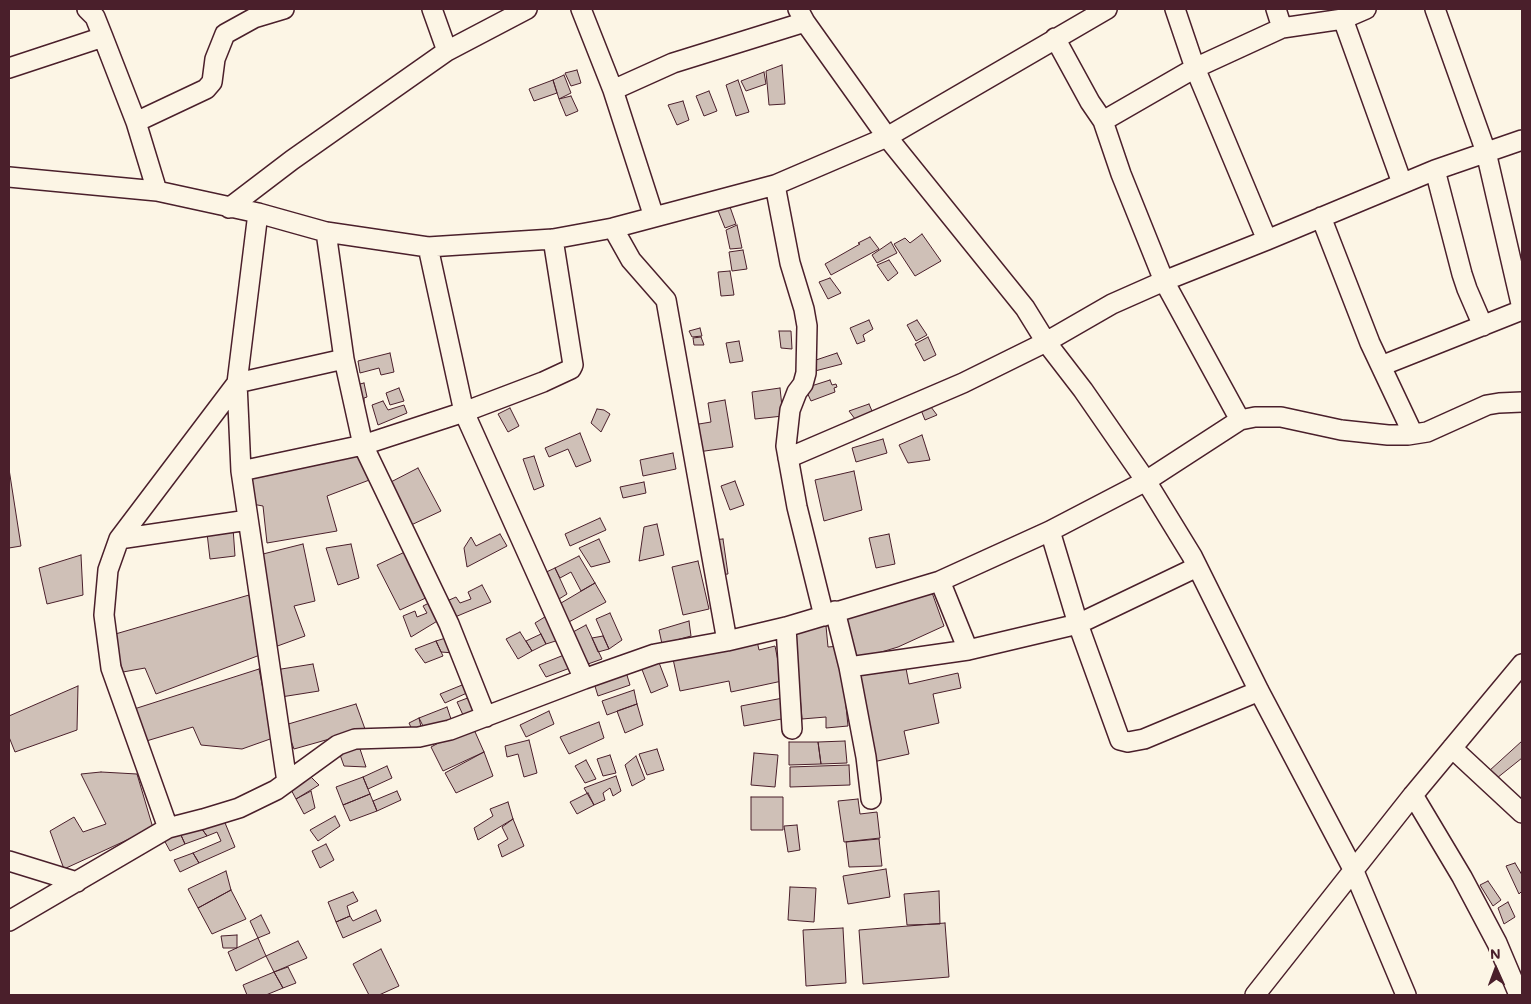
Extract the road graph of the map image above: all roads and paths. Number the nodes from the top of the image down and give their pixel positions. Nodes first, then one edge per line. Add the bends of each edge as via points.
1 (87, 9) edge
2 (284, 9) edge
3 (432, 9) edge
4 (526, 9) edge
5 (581, 9) edge
6 (1175, 9) edge
7 (1276, 9) edge
8 (1366, 9) edge
9 (1435, 9) edge
10 (1094, 12) edge
11 (801, 15) edge
12 (1343, 19) junction
13 (1282, 28) junction
14 (103, 37) junction
15 (1055, 38) junction
16 (447, 51) junction
17 (9, 68) edge
18 (1194, 68) junction
19 (613, 90) junction
20 (1103, 121) junction
21 (136, 122) junction
22 (887, 137) junction
23 (1522, 140) edge
24 (1486, 152) junction
25 (1435, 170) junction
26 (9, 177) edge
27 (1402, 183) junction
28 (775, 185) junction
29 (157, 191) junction
30 (229, 208) junction
31 (258, 213) junction
32 (654, 217) junction
33 (1321, 217) junction
34 (613, 228) junction
35 (326, 232) junction
36 (553, 239) junction
37 (1268, 240) junction
38 (428, 247) junction
39 (1164, 281) junction
40 (1522, 309) edge
41 (1483, 326) junction
42 (1046, 342) junction
43 (344, 359) junction
44 (1381, 366) junction
45 (237, 383) junction
46 (1522, 402) edge
47 (464, 412) junction
48 (1240, 420) junction
49 (1413, 434) junction
50 (363, 445) junction
51 (788, 458) junction
52 (241, 471) junction
53 (1146, 480) junction
54 (248, 520) junction
55 (1050, 531) junction
56 (119, 539) junction
57 (1197, 567) junction
58 (940, 581) junction
59 (830, 614) junction
60 (1078, 624) junction
61 (786, 627) junction
62 (727, 641) junction
63 (968, 650) junction
64 (1522, 664) edge
65 (849, 667) junction
66 (584, 679) junction
67 (1259, 692) junction
68 (486, 717) junction
69 (792, 729) dead end
70 (1452, 748) junction
71 (287, 782) junction
72 (1413, 794) junction
73 (871, 799) dead end
74 (1522, 813) edge
75 (168, 828) junction
76 (9, 861) edge
77 (1353, 869) junction
78 (77, 882) junction
79 (9, 921) edge
80 (1255, 995) edge
81 (1406, 995) edge
82 (1519, 995) edge

1 - 14 street
2 - 21 street via 254,18 225,34 215,59 212,82 206,88
3 - 16 street
4 - 16 street
5 - 19 street
6 - 18 street
7 - 13 street
8 - 12 street
9 - 24 street
10 - 15 street
11 - 19 street via 673,63
11 - 22 street
12 - 13 street
12 - 27 street
13 - 18 street
14 - 17 street
14 - 21 street
15 - 20 street
15 - 22 street
16 - 30 street
18 - 20 street
18 - 37 street
19 - 32 street
20 - 39 street
21 - 29 street
22 - 28 street
22 - 42 street via 1025,308
23 - 24 street
24 - 25 street
24 - 40 street
25 - 27 street
25 - 41 street via 1462,274
26 - 29 street
27 - 33 street
28 - 32 street
28 - 51 street via 790,264 807,326 806,373 790,410
29 - 30 street
30 - 31 street
31 - 35 street
31 - 45 street
32 - 34 street
33 - 37 street
33 - 44 street
34 - 36 street
34 - 62 street via 631,260 666,300
35 - 38 street
35 - 43 street
36 - 38 street
36 - 47 street via 573,365 571,369
37 - 39 street
38 - 47 street
39 - 42 street via 1112,304
39 - 48 street
40 - 41 street
41 - 44 street
42 - 51 street via 963,384
42 - 53 street
43 - 45 street
43 - 50 street
44 - 49 street
45 - 52 street
45 - 56 street
46 - 49 street via 1487,405 1427,432
47 - 50 street
47 - 66 street
48 - 49 street via 1281,418 1341,430
48 - 53 street
50 - 52 street
50 - 68 street via 449,624
51 - 59 street via 797,507
52 - 54 street
53 - 55 street
53 - 57 street
54 - 56 street
54 - 71 street
55 - 58 street
55 - 60 street
56 - 75 street via 108,570 104,615 111,668
57 - 60 street
57 - 67 street
58 - 59 street
58 - 63 street
59 - 61 street
59 - 65 street
60 - 63 street
60 - 67 street via 1120,740 1144,739
61 - 62 street
61 - 69 street
62 - 66 street via 655,654
63 - 65 street
64 - 70 street
65 - 73 street
66 - 68 street
67 - 77 street
68 - 71 street via 419,737 355,739 338,745
70 - 72 street
70 - 74 street
71 - 75 street via 239,808
72 - 77 street
72 - 82 street via 1497,943
75 - 78 street
76 - 78 street
77 - 80 street
77 - 81 street
78 - 79 street

